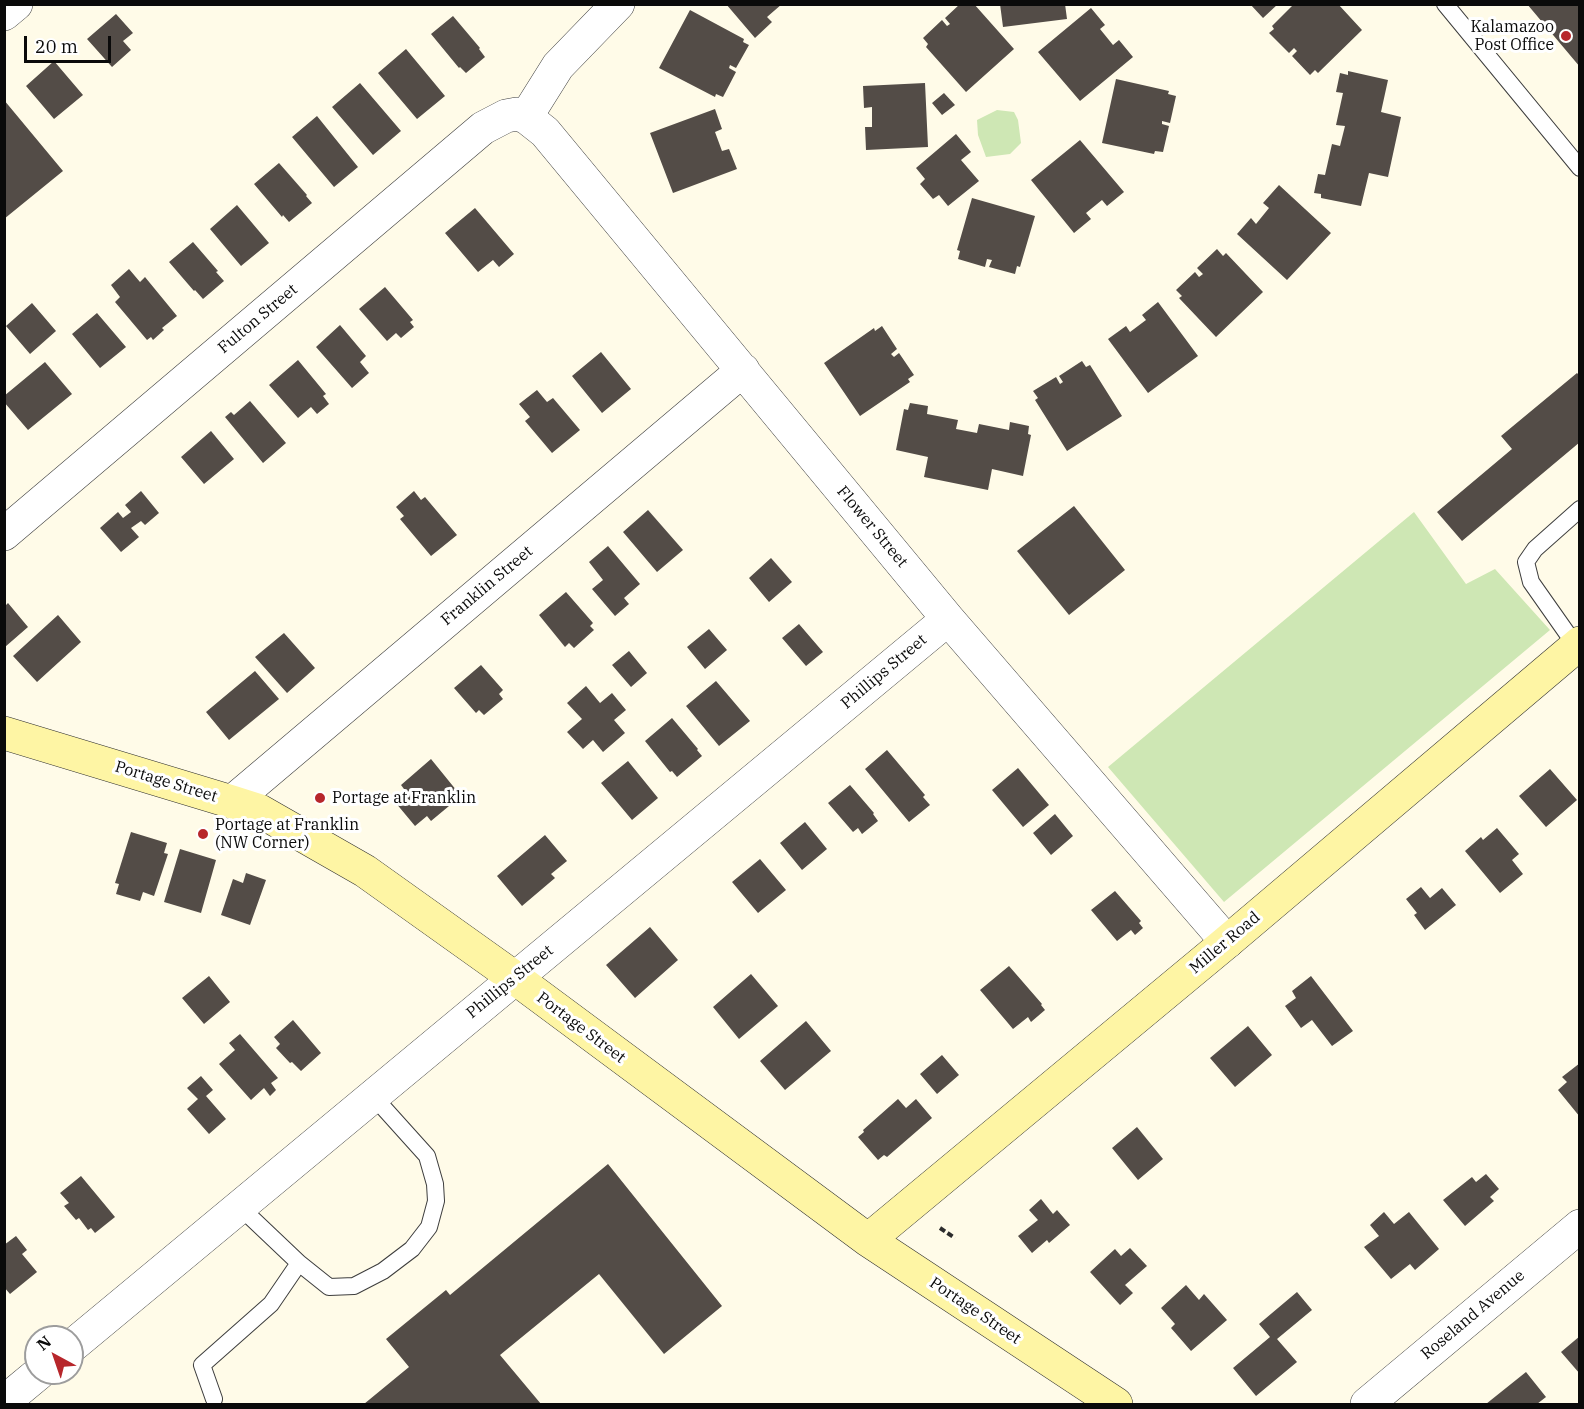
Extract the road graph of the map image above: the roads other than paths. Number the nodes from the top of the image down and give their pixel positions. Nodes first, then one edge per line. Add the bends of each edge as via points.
1 (16, 4) edge
2 (618, 4) edge
3 (1445, 4) edge
4 (4, 14) edge
5 (521, 116) junction
6 (1580, 168) edge
7 (742, 370) junction
8 (1580, 509) edge
9 (4, 534) edge
10 (948, 619) junction
11 (1578, 645) edge
12 (4, 733) edge
13 (232, 802) junction
14 (1227, 942) junction
15 (514, 978) junction
16 (373, 1096) junction
17 (240, 1207) junction
18 (1580, 1226) edge
19 (868, 1240) junction
20 (299, 1263) junction
21 (84, 1336) edge
22 (25, 1385) edge
23 (214, 1399) dead end
24 (4, 1402) edge
25 (1116, 1404) edge
26 (1367, 1404) edge

1 - 4 street
2 - 5 street via 558,66
3 - 6 lane
5 - 7 street, Flower Street via 545,132
5 - 9 street, Fulton Street via 506,116 483,128
7 - 10 street, Flower Street
7 - 13 street, Franklin Street
8 - 11 lane via 1534,549 1526,562 1531,582
10 - 14 street, Flower Street
10 - 15 street, Phillips Street
11 - 14 main road, Miller Road
12 - 13 main road, Portage Street
13 - 15 main road, Portage Street via 260,812 365,871
14 - 19 main road, Miller Road
15 - 16 street, Phillips Street
15 - 19 main road, Portage Street
16 - 17 street, Phillips Street
16 - 20 lane via 427,1155 436,1201 429,1227 412,1249 354,1286 329,1287
17 - 20 lane
17 - 21 street, Phillips Street
18 - 26 street, Roseland Avenue
19 - 25 main road, Portage Street
20 - 23 lane via 271,1304 202,1365
22 - 24 street

